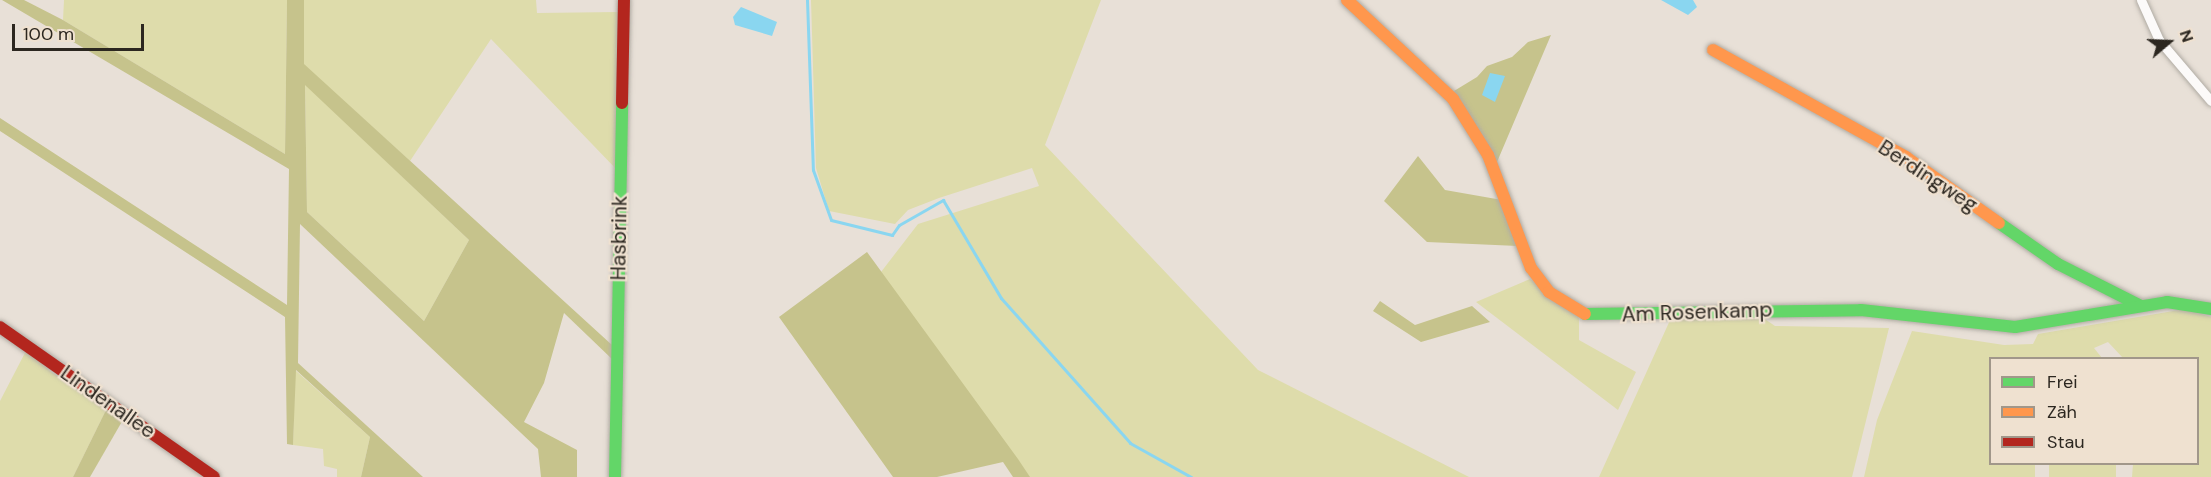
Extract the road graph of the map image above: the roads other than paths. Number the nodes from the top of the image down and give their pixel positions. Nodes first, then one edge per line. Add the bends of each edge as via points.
1 (624, 0) edge
2 (1347, 0) edge
3 (2141, 0) edge
4 (1713, 50) dead end
5 (2211, 101) edge
6 (2139, 305) junction
7 (2211, 309) edge
8 (0, 327) edge
9 (214, 477) edge
10 (615, 477) edge

1 - 10 street, Hasbrink
2 - 6 street, Am Rosenkamp via 1453,99 1488,155 1531,268 1549,292 1580,314 1861,310 2015,327
3 - 5 street via 2159,40
4 - 6 street, Berdingweg via 1906,157 2058,264
6 - 7 street, Am Rosenkamp via 2188,303
8 - 9 street, Lindenallee

